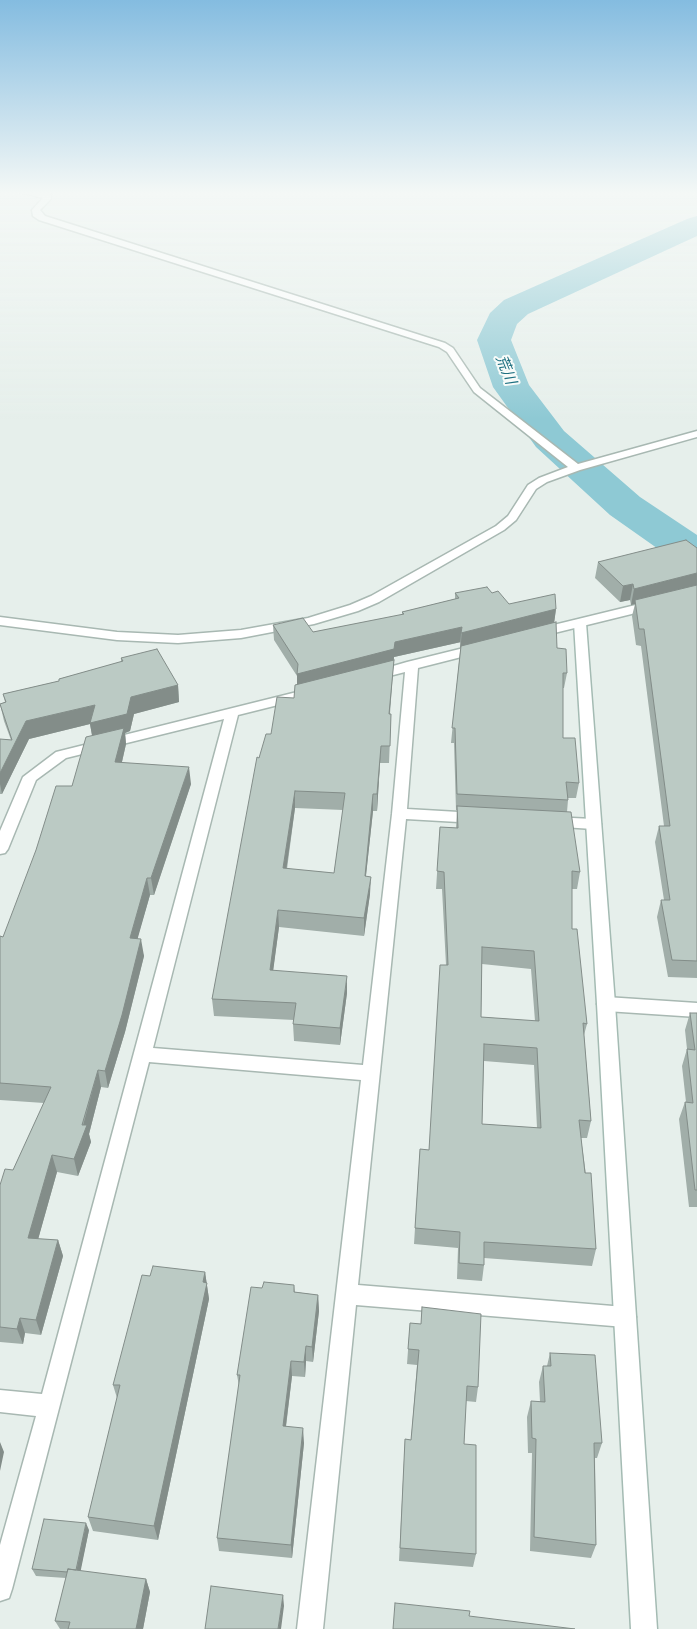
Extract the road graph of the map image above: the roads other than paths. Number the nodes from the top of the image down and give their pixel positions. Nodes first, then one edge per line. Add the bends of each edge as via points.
1 (196, 267) edge
2 (697, 434) edge
3 (576, 468) junction
4 (661, 603) edge
5 (0, 621) edge
6 (580, 623) junction
7 (524, 637) edge
8 (496, 644) edge
9 (412, 665) junction
10 (365, 678) edge
11 (327, 688) edge
12 (232, 713) junction
13 (399, 814) junction
14 (496, 819) edge
15 (535, 821) edge
16 (593, 824) junction
17 (0, 849) edge
18 (606, 1004) junction
19 (697, 1010) edge
20 (142, 1054) junction
21 (370, 1073) junction
22 (346, 1294) junction
23 (625, 1317) junction
24 (0, 1401) edge
25 (50, 1406) junction
26 (0, 1589) edge
27 (310, 1629) edge
28 (644, 1629) edge

1 - 3 street via 442,345 450,350 476,390
2 - 3 street
3 - 5 street via 532,487 506,524 440,564 364,604 310,620 241,634 183,639 116,636
4 - 6 street
6 - 7 street
6 - 16 street
8 - 9 street
9 - 10 street
9 - 13 street
11 - 12 street
12 - 17 street via 61,755 30,777
12 - 20 street
13 - 14 street
13 - 21 street
15 - 16 street
16 - 18 street
18 - 19 street
18 - 23 street
20 - 21 street
20 - 25 street
21 - 22 street
22 - 23 street
22 - 27 street
23 - 28 street
24 - 25 street
25 - 26 street

